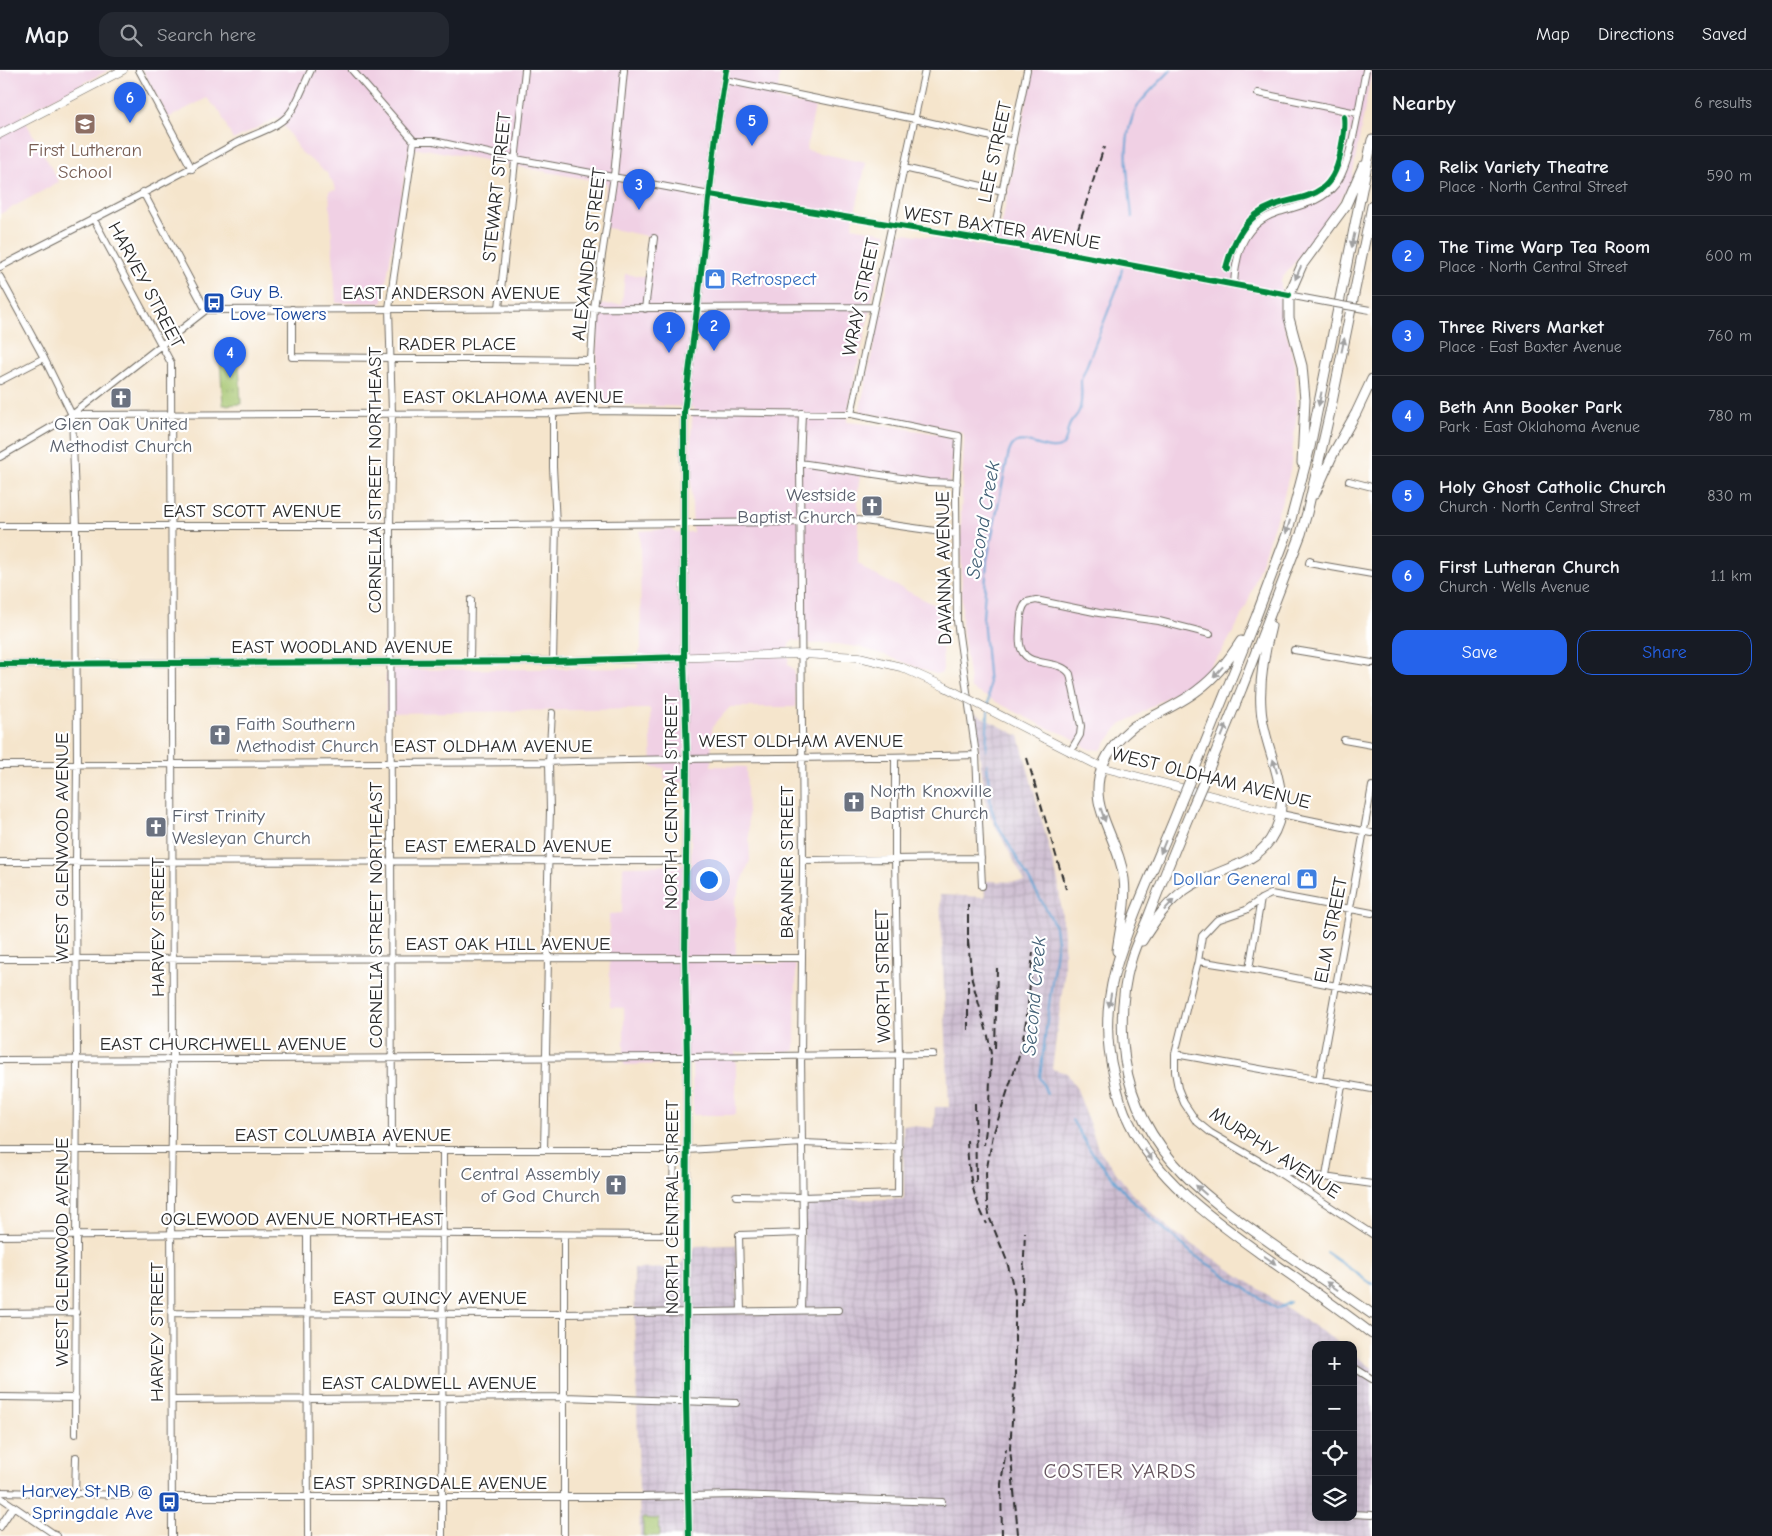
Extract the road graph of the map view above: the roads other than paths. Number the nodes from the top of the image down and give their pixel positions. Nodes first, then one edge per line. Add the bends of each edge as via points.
1 (123, 70) edge
2 (139, 70) edge
3 (311, 70) edge
4 (352, 70) edge
5 (525, 70) edge
6 (624, 70) edge
7 (726, 70) edge
8 (925, 70) edge
9 (1027, 70) edge
10 (1366, 70) edge
11 (725, 80) junction
12 (1258, 93) dead end
13 (1357, 113) junction
14 (915, 119) junction
15 (0, 134) edge
16 (1372, 140) edge
17 (414, 141) junction
18 (1013, 142) junction
19 (516, 159) junction
20 (904, 168) junction
21 (192, 169) junction
22 (614, 176) junction
23 (1003, 190) junction
24 (144, 192) junction
25 (710, 195) junction
26 (1372, 206) edge
27 (94, 218) junction
28 (892, 225) junction
29 (654, 238) dead end
30 (992, 241) junction
31 (0, 267) edge
32 (0, 277) edge
33 (1234, 284) junction
34 (1289, 295) junction
35 (874, 307) junction
36 (389, 308) junction
37 (499, 308) junction
38 (594, 308) junction
39 (697, 308) junction
40 (292, 309) junction
41 (645, 309) junction
42 (206, 310) junction
43 (1371, 310) edge
44 (162, 345) junction
45 (44, 358) junction
46 (389, 359) junction
47 (592, 360) junction
48 (1372, 378) edge
49 (0, 381) edge
50 (592, 411) junction
51 (684, 412) junction
52 (172, 413) junction
53 (392, 413) junction
54 (553, 413) junction
55 (802, 413) junction
56 (72, 414) junction
57 (852, 414) junction
58 (959, 436) joint
59 (0, 457) edge
60 (800, 463) junction
61 (1302, 481) junction
62 (1348, 481) dead end
63 (957, 483) junction
64 (1372, 487) edge
65 (801, 512) junction
66 (1307, 513) junction
67 (801, 522) junction
68 (685, 524) junction
69 (556, 525) junction
70 (0, 526) edge
71 (76, 526) junction
72 (172, 526) junction
73 (390, 526) junction
74 (956, 534) junction
75 (1310, 560) dead end
76 (1372, 574) edge
77 (1277, 596) junction
78 (471, 600) dead end
79 (1256, 617) junction
80 (1210, 634) dead end
81 (1294, 650) dead end
82 (802, 654) junction
83 (684, 657) junction
84 (470, 661) junction
85 (553, 661) junction
86 (172, 662) junction
87 (390, 662) junction
88 (1372, 663) edge
89 (0, 664) edge
90 (76, 664) junction
91 (552, 713) dead end
92 (1344, 740) dead end
93 (1372, 745) edge
94 (1070, 752) junction
95 (976, 755) junction
96 (895, 757) junction
97 (802, 758) junction
98 (687, 759) junction
99 (390, 761) junction
100 (549, 762) junction
101 (173, 763) junction
102 (77, 764) junction
103 (0, 765) edge
104 (1102, 767) junction
105 (1372, 786) edge
106 (1281, 814) junction
107 (1364, 832) junction
108 (1372, 834) edge
109 (980, 858) junction
110 (895, 859) junction
111 (803, 860) junction
112 (76, 861) junction
113 (173, 861) junction
114 (391, 861) junction
115 (550, 861) junction
116 (686, 861) junction
117 (0, 862) edge
118 (982, 886) dead end
119 (1261, 899) junction
120 (1351, 909) junction
121 (1372, 913) edge
122 (802, 958) junction
123 (0, 959) edge
124 (77, 959) junction
125 (173, 959) junction
126 (391, 959) junction
127 (548, 959) junction
128 (685, 959) junction
129 (1131, 959) junction
130 (1198, 961) junction
131 (1249, 969) junction
132 (1115, 972) junction
133 (1336, 986) junction
134 (1372, 993) edge
135 (900, 1054) junction
136 (933, 1054) dead end
137 (1175, 1054) junction
138 (801, 1055) junction
139 (687, 1057) junction
140 (546, 1058) junction
141 (391, 1059) junction
142 (0, 1060) edge
143 (77, 1060) junction
144 (174, 1060) junction
145 (1319, 1080) junction
146 (1342, 1084) junction
147 (1372, 1089) edge
148 (803, 1143) junction
149 (899, 1147) junction
150 (0, 1150) edge
151 (77, 1150) junction
152 (173, 1150) junction
153 (392, 1150) junction
154 (443, 1150) junction
155 (544, 1150) junction
156 (674, 1150) junction
157 (687, 1150) junction
158 (1273, 1169) junction
159 (1326, 1176) junction
160 (1372, 1184) edge
161 (736, 1196) dead end
162 (802, 1197) junction
163 (803, 1232) junction
164 (307, 1233) junction
165 (443, 1233) junction
166 (1372, 1234) edge
167 (77, 1235) junction
168 (564, 1235) junction
169 (0, 1236) edge
170 (172, 1236) junction
171 (801, 1310) junction
172 (838, 1310) dead end
173 (77, 1312) junction
174 (307, 1312) junction
175 (441, 1312) junction
176 (687, 1312) junction
177 (740, 1312) junction
178 (0, 1313) edge
179 (172, 1313) junction
180 (565, 1314) junction
181 (1372, 1314) edge
182 (1372, 1334) edge
183 (1357, 1370) edge
184 (1372, 1380) edge
185 (0, 1397) edge
186 (565, 1397) junction
187 (76, 1398) junction
188 (441, 1398) junction
189 (308, 1399) junction
190 (172, 1400) junction
191 (686, 1401) junction
192 (736, 1403) dead end
193 (75, 1434) dead end
194 (76, 1457) dead end
195 (0, 1492) edge
196 (75, 1494) junction
197 (129, 1495) dead end
198 (688, 1496) junction
199 (0, 1497) edge
200 (442, 1497) junction
201 (564, 1497) junction
202 (172, 1498) junction
203 (307, 1498) junction
204 (942, 1502) dead end
205 (13, 1507) junction
206 (1357, 1514) edge
207 (1372, 1515) edge
208 (0, 1527) edge
209 (57, 1536) edge
210 (172, 1536) edge
211 (308, 1536) edge
212 (442, 1536) edge
213 (564, 1536) edge
214 (688, 1536) edge

1 - 15 main road
2 - 21 street
3 - 21 street via 290,114
4 - 17 street
5 - 19 street, STEWART STREET
6 - 22 street, ALEXANDER STREET
7 - 11 main road, NORTH CENTRAL STREET
8 - 14 street, WRAY STREET
9 - 18 street, LEE STREET
10 - 13 street
11 - 14 street
11 - 25 main road, NORTH CENTRAL STREET
12 - 13 street
13 - 33 street via 1342,176 1320,198 1268,216 1256,224 1240,247
14 - 18 street
14 - 20 street, WRAY STREET
16 -> 34 highway via 1346,204 1302,265
16 -> 61 highway
17 - 19 street, WEST BAXTER AVENUE via 434,141
17 - 36 street, CORNELIA STREET NORTHEAST
18 - 23 street, LEE STREET
19 - 22 street, WEST BAXTER AVENUE
19 - 37 street, STEWART STREET
20 - 23 street
20 - 28 street, WRAY STREET
21 - 24 street
22 - 25 street, WEST BAXTER AVENUE
22 - 38 street, ALEXANDER STREET
23 - 30 street, LEE STREET
24 - 27 street
24 - 42 street
25 - 28 street, WEST BAXTER AVENUE
25 - 39 main road, NORTH CENTRAL STREET
66 -> 26 highway
27 - 31 street
27 - 44 street, HARVEY STREET
28 - 30 street, WEST BAXTER AVENUE
28 - 35 street, WRAY STREET
29 - 41 street
30 - 33 street, WEST BAXTER AVENUE
32 - 45 street, WEST GLENWOOD AVENUE
33 - 34 street, WEST BAXTER AVENUE
34 - 43 street, WEST BAXTER AVENUE, bridge
34 - 61 highway via 1289,318 1302,366 1305,400
35 - 39 street, EAST ANDERSON AVENUE
35 - 57 street, WRAY STREET
36 - 37 street, EAST ANDERSON AVENUE
36 - 40 street, EAST ANDERSON AVENUE
36 - 46 street, CORNELIA STREET NORTHEAST
37 - 38 street, EAST ANDERSON AVENUE
38 - 41 street, EAST ANDERSON AVENUE
38 - 47 street, ALEXANDER STREET
39 - 41 street, EAST ANDERSON AVENUE
39 - 51 main road, NORTH CENTRAL STREET
40 - 42 street, EAST ANDERSON AVENUE
40 - 46 street, RADER PLACE via 292,357
42 - 44 street
44 - 52 street, HARVEY STREET via 172,363
44 - 56 street
45 - 49 street
45 - 56 street, WEST GLENWOOD AVENUE
46 - 47 street, RADER PLACE
46 - 53 street, CORNELIA STREET NORTHEAST
47 - 50 street, ALEXANDER STREET
48 - 66 highway
50 - 51 street, EAST OKLAHOMA AVENUE
50 - 54 street, EAST OKLAHOMA AVENUE
51 - 55 street, EAST OKLAHOMA AVENUE
51 - 68 main road, NORTH CENTRAL STREET
52 - 53 street, EAST OKLAHOMA AVENUE
52 - 56 street, EAST OKLAHOMA AVENUE
52 - 72 street, HARVEY STREET
53 - 54 street, EAST OKLAHOMA AVENUE
53 - 73 street, CORNELIA STREET NORTHEAST
54 - 69 street
55 - 57 street, EAST OKLAHOMA AVENUE
55 - 60 street, BRANNER STREET
56 - 59 street
56 - 71 street, WEST GLENWOOD AVENUE
57 - 58 street, EAST OKLAHOMA AVENUE
58 - 63 street, DAVANNA AVENUE
60 - 63 street via 928,482
60 - 65 street, BRANNER STREET
61 -> 79 highway via 1287,534
62 - 64 street
63 - 74 street, DAVANNA AVENUE
65 - 67 street, BRANNER STREET
65 - 74 street
66 - 77 highway
67 - 68 street, EAST SCOTT AVENUE
67 - 82 street, BRANNER STREET
68 - 69 street, EAST SCOTT AVENUE
68 - 83 main road, NORTH CENTRAL STREET
69 - 73 street, EAST SCOTT AVENUE
69 - 85 street
70 - 71 street, EAST SCOTT AVENUE
71 - 72 street, EAST SCOTT AVENUE
71 - 90 street, WEST GLENWOOD AVENUE
72 - 73 street, EAST SCOTT AVENUE
72 - 86 street, HARVEY STREET
73 - 87 street, CORNELIA STREET NORTHEAST
74 - 95 street, DAVANNA AVENUE via 957,621
75 - 76 street via 1309,563
106 -> 77 highway via 1281,788 1261,710 1263,658
129 -> 77 highway, bridge
78 - 84 street
79 -> 104 highway via 1230,659 1213,678 1197,692 1126,732
79 -> 132 highway, bridge
80 - 94 street via 1159,621 1036,600 1027,602 1021,611 1021,650 1035,661 1062,666 1070,674 1080,726 1080,735
81 - 88 street
82 - 83 main road, EAST WOODLAND AVENUE
82 - 94 main road, WEST OLDHAM AVENUE, bridge via 859,657 901,668 945,687
82 - 97 street, BRANNER STREET
83 - 85 main road, EAST WOODLAND AVENUE
83 - 98 main road, NORTH CENTRAL STREET
84 - 85 main road, EAST WOODLAND AVENUE
84 - 87 main road, EAST WOODLAND AVENUE
86 - 87 main road, EAST WOODLAND AVENUE
86 - 90 main road, EAST WOODLAND AVENUE
86 - 101 street, HARVEY STREET
87 - 99 street, CORNELIA STREET NORTHEAST
89 - 90 main road, EAST WOODLAND AVENUE
90 - 102 street, WEST GLENWOOD AVENUE
91 - 100 street
92 - 93 street
94 - 104 main road, WEST OLDHAM AVENUE
95 - 96 street, WEST OLDHAM AVENUE
95 - 109 street, DAVANNA AVENUE
96 - 97 street, WEST OLDHAM AVENUE
96 - 110 street, WORTH STREET
97 - 98 street, WEST OLDHAM AVENUE
97 - 111 street, BRANNER STREET
98 - 100 street, EAST OLDHAM AVENUE
98 - 116 main road, NORTH CENTRAL STREET
99 - 100 street, EAST OLDHAM AVENUE
99 - 101 street, EAST OLDHAM AVENUE
99 - 114 street, CORNELIA STREET NORTHEAST
100 - 115 street
101 - 102 street, EAST OLDHAM AVENUE
101 - 113 street, HARVEY STREET
102 - 103 street, EAST OLDHAM AVENUE
102 - 112 street, WEST GLENWOOD AVENUE
104 - 106 main road, WEST OLDHAM AVENUE
104 -> 132 highway via 1098,799 1124,878 1125,903
105 - 107 street, ELM STREET
106 - 107 street, WEST OLDHAM AVENUE
129 -> 106 highway via 1169,904 1187,888 1261,851 1278,826
107 - 108 street, WEST OLDHAM AVENUE
107 - 120 street, ELM STREET
109 - 110 street
109 - 118 street, DAVANNA AVENUE
110 - 111 street
110 - 135 street, WORTH STREET
111 - 122 street, BRANNER STREET
112 - 113 street, EAST EMERALD AVENUE
112 - 117 street, EAST EMERALD AVENUE
112 - 124 street, WEST GLENWOOD AVENUE
113 - 114 street, EAST EMERALD AVENUE
113 - 125 street, HARVEY STREET
114 - 115 street, EAST EMERALD AVENUE
114 - 126 street, CORNELIA STREET NORTHEAST
115 - 116 street, EAST EMERALD AVENUE
115 - 127 street
116 - 128 main road, NORTH CENTRAL STREET
119 - 120 street, MURPHY AVENUE via 1272,894
119 - 130 street, MURPHY AVENUE via 1246,910 1217,920 1208,928 1202,936
119 - 131 street
120 - 121 street
120 - 133 street, ELM STREET
122 - 128 street, EAST OAK HILL AVENUE
122 - 138 street, BRANNER STREET
123 - 124 street, EAST OAK HILL AVENUE
124 - 125 street, EAST OAK HILL AVENUE
124 - 143 street, WEST GLENWOOD AVENUE
125 - 126 street, EAST OAK HILL AVENUE
125 - 144 street, HARVEY STREET
126 - 127 street, EAST OAK HILL AVENUE
126 - 141 street, CORNELIA STREET NORTHEAST
127 - 128 street, EAST OAK HILL AVENUE
127 - 140 street
128 - 139 main road, NORTH CENTRAL STREET
181 -> 129 highway via 1209,1198 1158,1144 1138,1112 1124,1062 1122,1017
130 - 131 street
130 - 137 street, MURPHY AVENUE
131 - 133 street
132 -> 182 highway via 1108,1005 1110,1062 1128,1122 1154,1161 1208,1215
133 - 134 street
133 - 145 street, ELM STREET
135 - 136 street, EAST CHURCHWELL AVENUE
135 - 138 street, EAST CHURCHWELL AVENUE
135 - 149 street, WORTH STREET
137 - 145 street
137 - 158 street, MURPHY AVENUE via 1178,1088 1196,1121
138 - 139 street, EAST CHURCHWELL AVENUE
138 - 148 street, BRANNER STREET
139 - 140 street, EAST CHURCHWELL AVENUE
139 - 157 main road, NORTH CENTRAL STREET
140 - 141 street, EAST CHURCHWELL AVENUE
140 - 155 street
141 - 144 street, EAST CHURCHWELL AVENUE
141 - 153 street, CORNELIA STREET NORTHEAST
142 - 143 street, EAST CHURCHWELL AVENUE
143 - 144 street, EAST CHURCHWELL AVENUE
143 - 151 street, WEST GLENWOOD AVENUE
144 - 152 street, HARVEY STREET
145 - 146 street
146 - 147 street
146 - 159 street
148 - 149 street, EAST COLUMBIA AVENUE
148 - 157 street, EAST COLUMBIA AVENUE
148 - 162 street, BRANNER STREET
149 - 162 street, WORTH STREET via 898,1194
150 - 151 street, EAST COLUMBIA AVENUE
151 - 152 street, EAST COLUMBIA AVENUE
151 - 167 street, WEST GLENWOOD AVENUE
152 - 153 street, EAST COLUMBIA AVENUE
152 - 170 street, HARVEY STREET
153 - 154 street, EAST COLUMBIA AVENUE
154 - 155 street, EAST COLUMBIA AVENUE
154 - 165 street
155 - 156 street, EAST COLUMBIA AVENUE
156 - 157 street, EAST COLUMBIA AVENUE
156 - 168 street, OGLEWOOD AVENUE NORTHEAST via 670,1236
157 - 176 main road, NORTH CENTRAL STREET
158 - 159 street
158 - 166 street, MURPHY AVENUE
159 - 160 street
161 - 162 street
162 - 163 street, BRANNER STREET
163 - 171 street, BRANNER STREET
163 - 177 street via 739,1235
164 - 165 street, OGLEWOOD AVENUE NORTHEAST
164 - 170 street, OGLEWOOD AVENUE NORTHEAST
164 - 174 street
165 - 168 street, OGLEWOOD AVENUE NORTHEAST
165 - 175 street
167 - 169 street, OGLEWOOD AVENUE NORTHEAST
167 - 170 street, OGLEWOOD AVENUE NORTHEAST
167 - 173 street, WEST GLENWOOD AVENUE
168 - 180 street
170 - 179 street, HARVEY STREET
171 - 172 street, EAST QUINCY AVENUE
171 - 177 street, EAST QUINCY AVENUE
173 - 178 street
173 - 187 street, WEST GLENWOOD AVENUE
174 - 175 street, EAST QUINCY AVENUE
174 - 179 street, EAST QUINCY AVENUE
174 - 189 street
175 - 180 street, EAST QUINCY AVENUE
175 - 188 street
176 - 177 street, EAST QUINCY AVENUE
176 - 180 street, EAST QUINCY AVENUE
176 - 191 main road, NORTH CENTRAL STREET
179 - 190 street, HARVEY STREET
180 - 186 street
183 - 184 street
185 - 187 street
186 - 188 street, EAST CALDWELL AVENUE
186 - 191 street, EAST CALDWELL AVENUE
186 - 201 street
187 - 193 street, WEST GLENWOOD AVENUE
188 - 189 street, EAST CALDWELL AVENUE
188 - 200 street
189 - 190 street, EAST CALDWELL AVENUE
189 - 203 street
190 - 202 street, HARVEY STREET
191 - 192 street, EAST CALDWELL AVENUE
191 - 198 main road, NORTH CENTRAL STREET
194 - 196 street
195 - 196 street
196 - 197 street
198 - 201 street, EAST SPRINGDALE AVENUE
198 - 204 street, EAST SPRINGDALE AVENUE
198 - 214 main road, NORTH CENTRAL STREET
199 - 205 street
200 - 201 street, EAST SPRINGDALE AVENUE
200 - 203 street, EAST SPRINGDALE AVENUE
200 - 212 street
201 - 213 street
202 - 203 street, EAST SPRINGDALE AVENUE
202 - 210 street, HARVEY STREET
203 - 211 street
205 - 208 street
205 - 209 street
206 - 207 street

